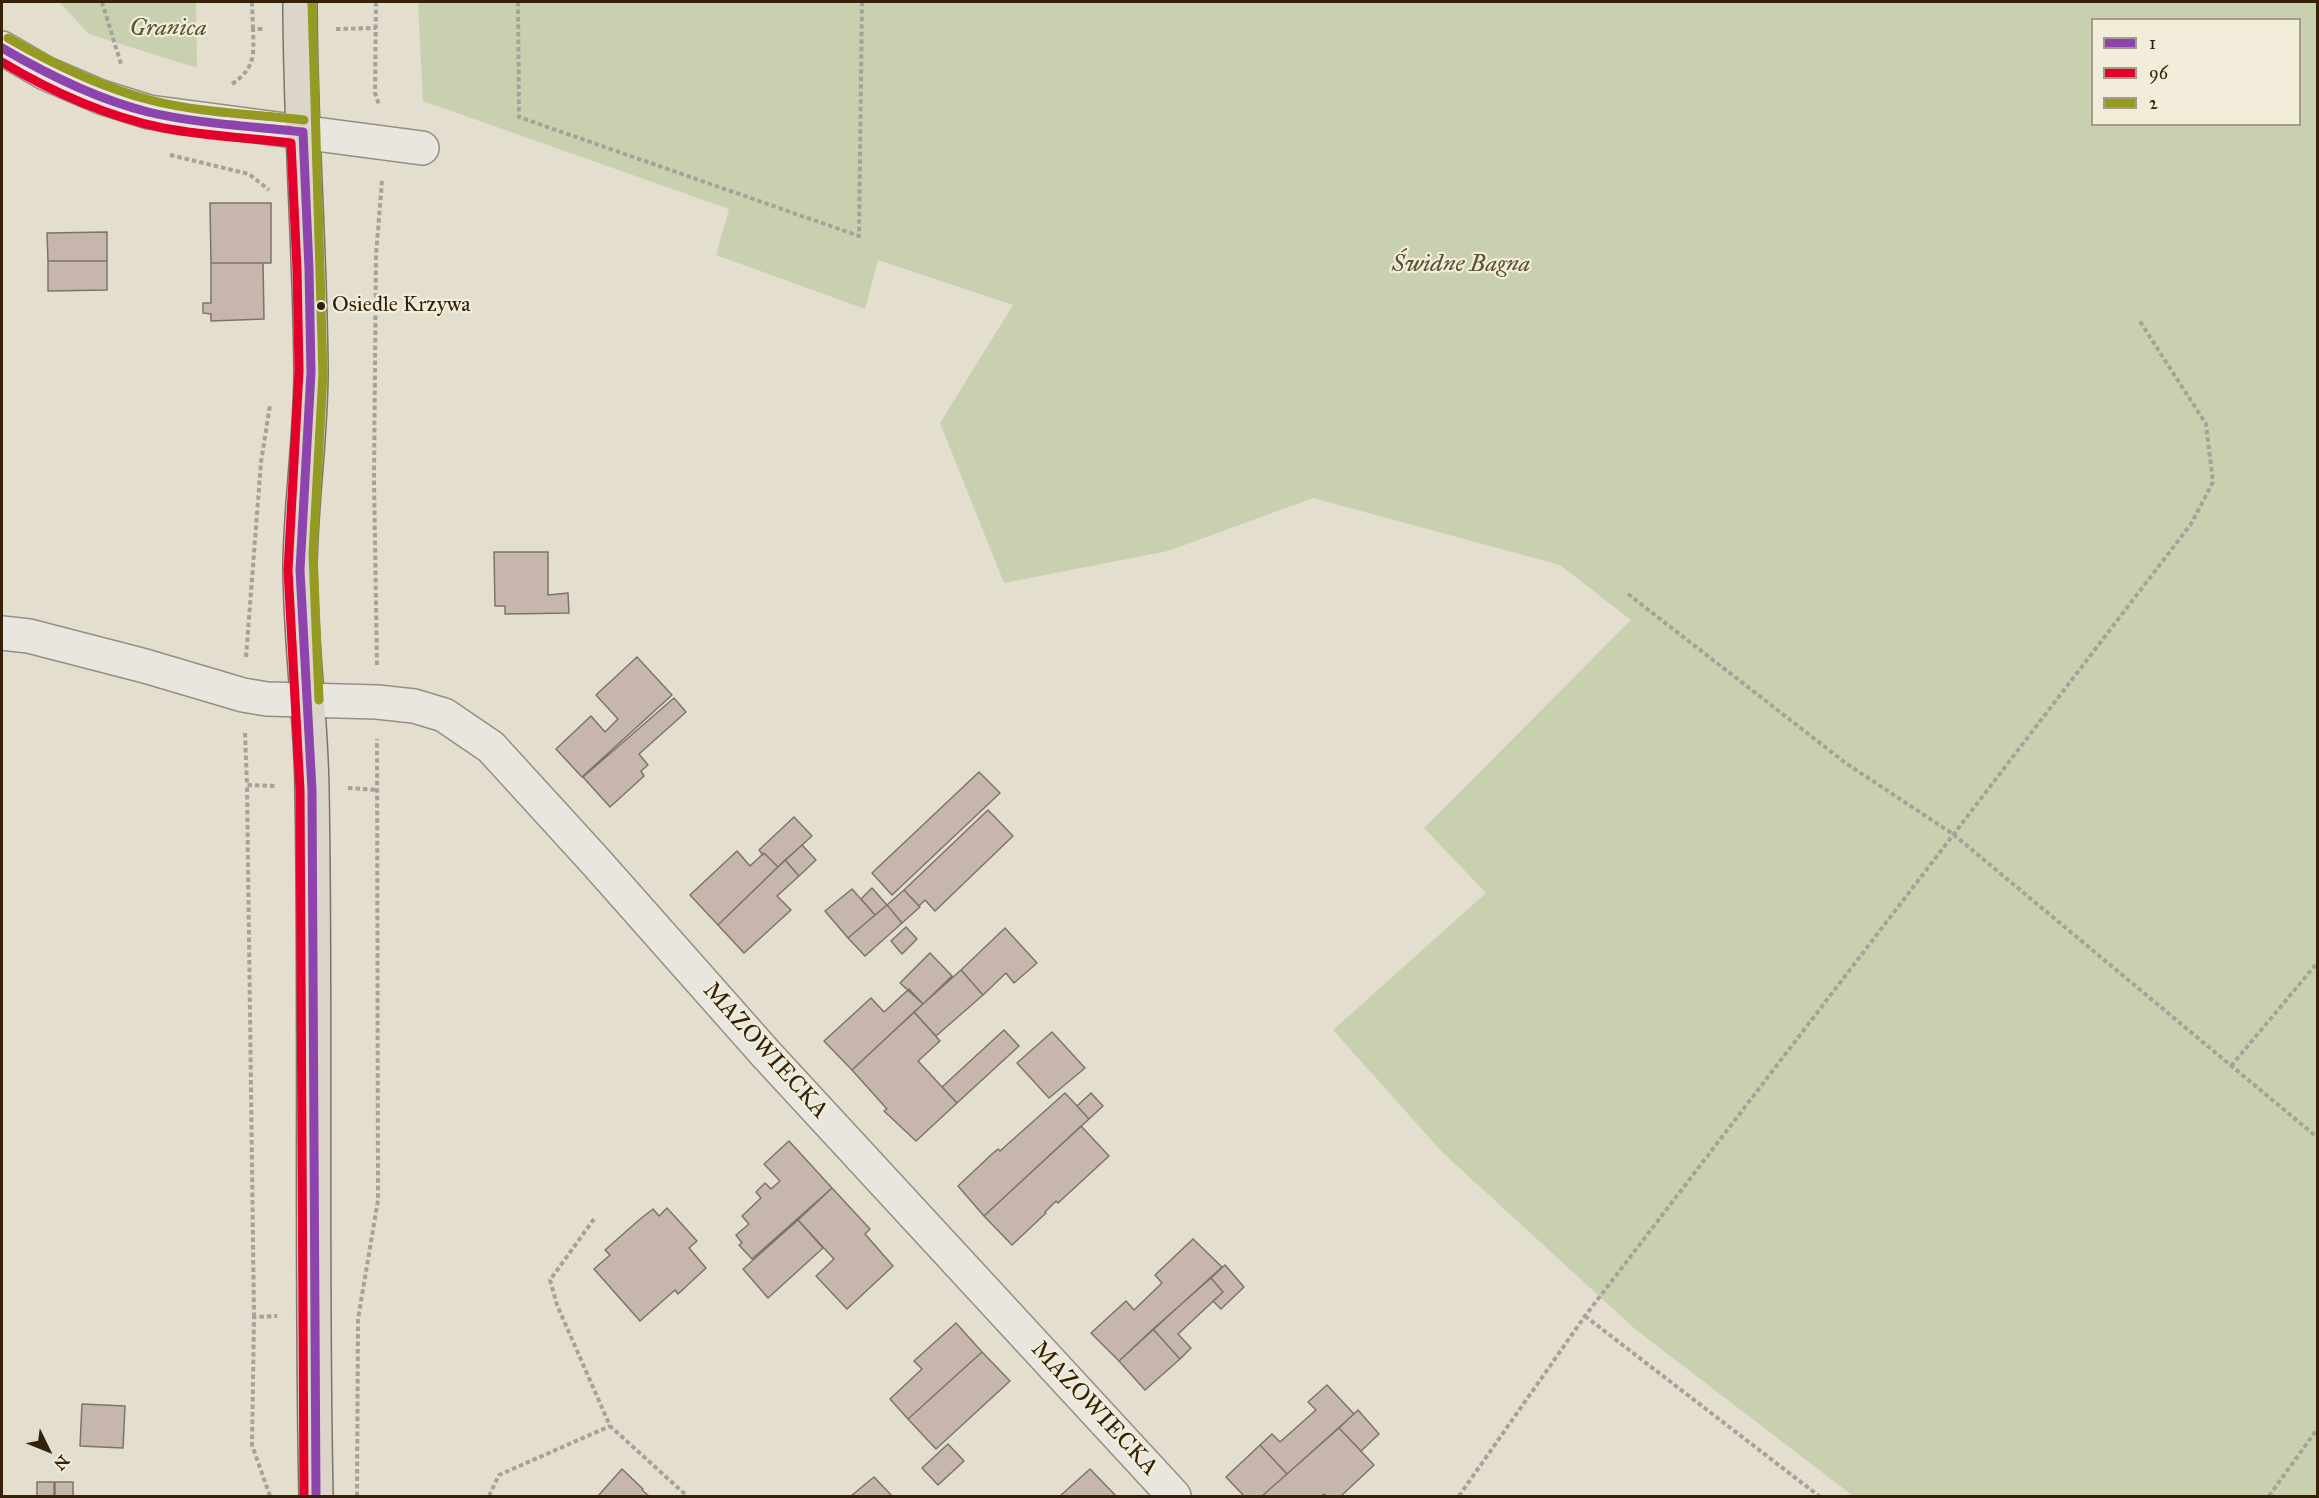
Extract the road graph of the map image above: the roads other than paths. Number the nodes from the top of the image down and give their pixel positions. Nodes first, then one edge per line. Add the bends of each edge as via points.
1 (300, 15) edge
2 (2, 48) edge
3 (303, 132) junction
4 (422, 148) dead end
5 (2, 633) edge
6 (307, 701) junction
7 (316, 1497) edge
8 (1174, 1497) edge

1 - 3 main road
2 - 3 street via 45,73 149,112
3 - 4 street
3 - 6 main road via 311,374 301,540
5 - 6 street, MAZOWIECKA via 64,645 243,695
6 - 7 main road via 312,786
6 - 8 street, MAZOWIECKA via 414,706 444,715 491,747 766,1054

